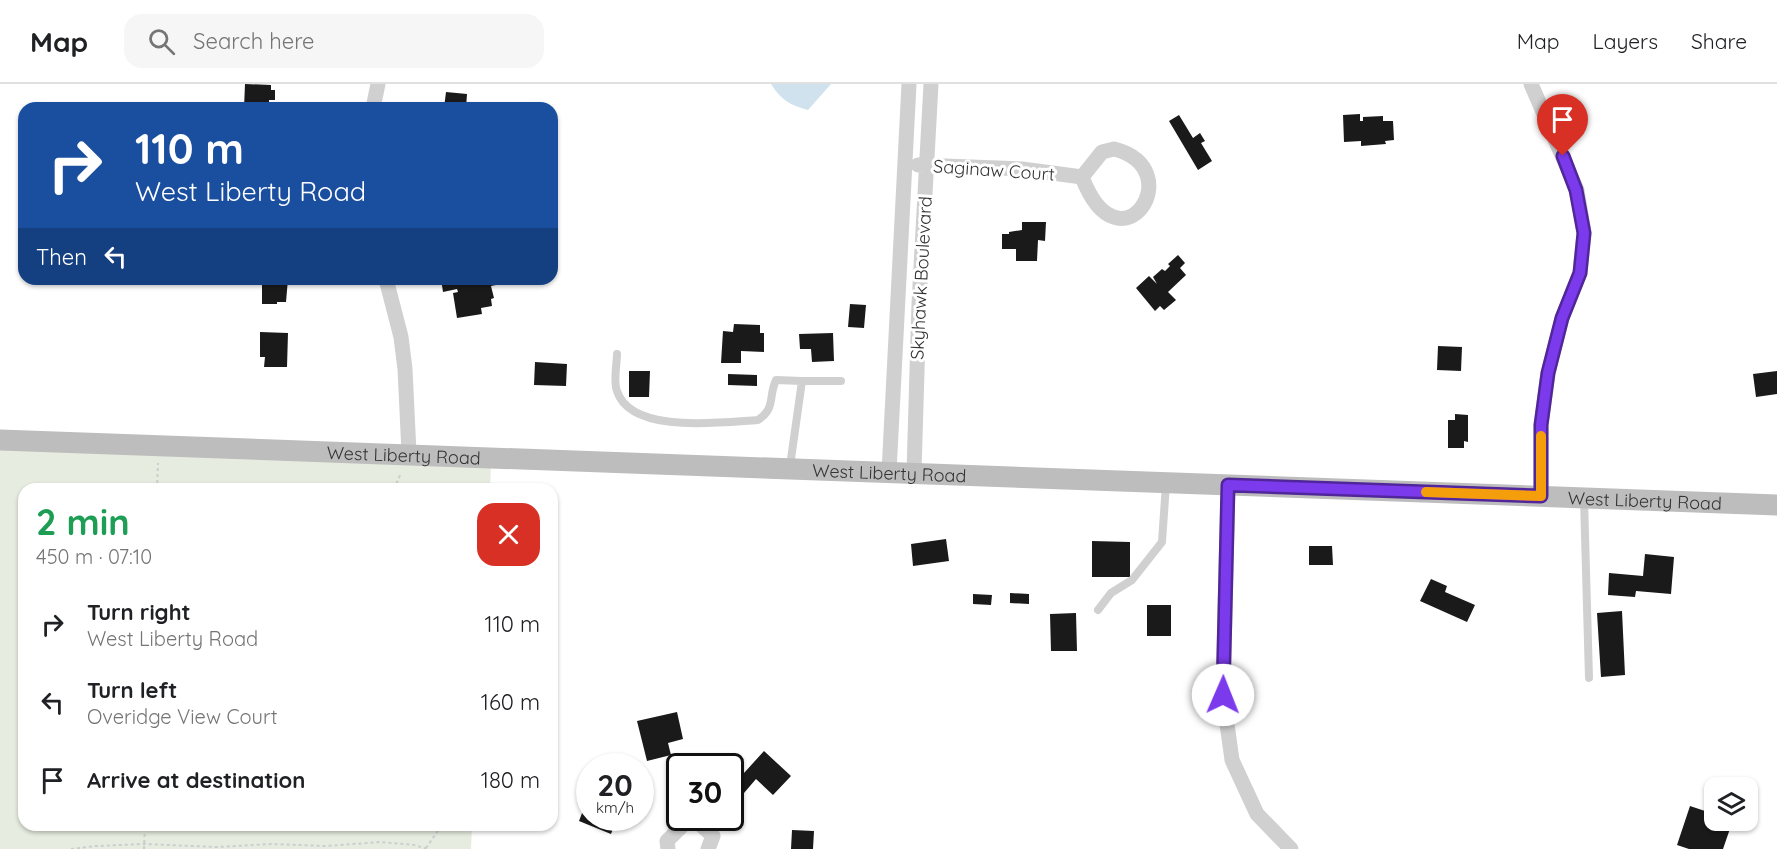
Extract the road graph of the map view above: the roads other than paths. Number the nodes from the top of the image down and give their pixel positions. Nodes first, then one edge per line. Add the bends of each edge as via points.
1 (378, 84) edge
2 (909, 84) edge
3 (931, 84) edge
4 (1531, 84) edge
5 (374, 102) edge
6 (906, 164) junction
7 (927, 166) junction
8 (1082, 177) junction
9 (388, 285) edge
10 (617, 354) dead end
11 (802, 381) junction
12 (841, 381) dead end
13 (0, 440) edge
14 (409, 453) junction
15 (790, 468) junction
16 (890, 472) junction
17 (914, 472) junction
18 (1166, 483) junction
19 (1228, 485) junction
20 (1541, 496) junction
21 (1584, 497) junction
22 (1777, 505) edge
23 (1098, 610) dead end
24 (1589, 678) dead end
25 (678, 831) edge
26 (708, 831) edge
27 (668, 849) edge
28 (708, 849) edge
29 (1291, 849) edge

1 - 5 street
2 - 6 street, Skyhawk Boulevard
3 - 7 street, Skyhawk Boulevard
4 - 20 street via 1576,190 1584,233 1580,273 1562,318 1548,373 1541,425
6 - 7 street, Saginaw Court
6 - 16 street, Skyhawk Boulevard
7 - 8 street, Saginaw Court via 1022,169
7 - 17 street, Skyhawk Boulevard
8 - 8 street via 1089,196 1114,218 1129,218 1148,200 1143,167 1128,153 1114,149 1102,152
9 - 14 street via 401,337
10 - 11 lane via 616,389 621,401 650,418 677,423 758,420 767,414 776,380
11 - 12 lane
11 - 15 lane
13 - 14 main road, West Liberty Road
14 - 15 main road, West Liberty Road
15 - 16 main road, West Liberty Road
16 - 17 main road, West Liberty Road
17 - 18 main road, West Liberty Road
18 - 19 main road, West Liberty Road
18 - 23 lane via 1162,542 1132,580 1111,593
19 - 20 main road, West Liberty Road
19 - 29 street via 1223,695 1232,759 1257,814
20 - 21 main road, West Liberty Road
21 - 22 main road, West Liberty Road
21 - 24 lane
25 - 27 street via 667,841
26 - 28 street via 714,836

